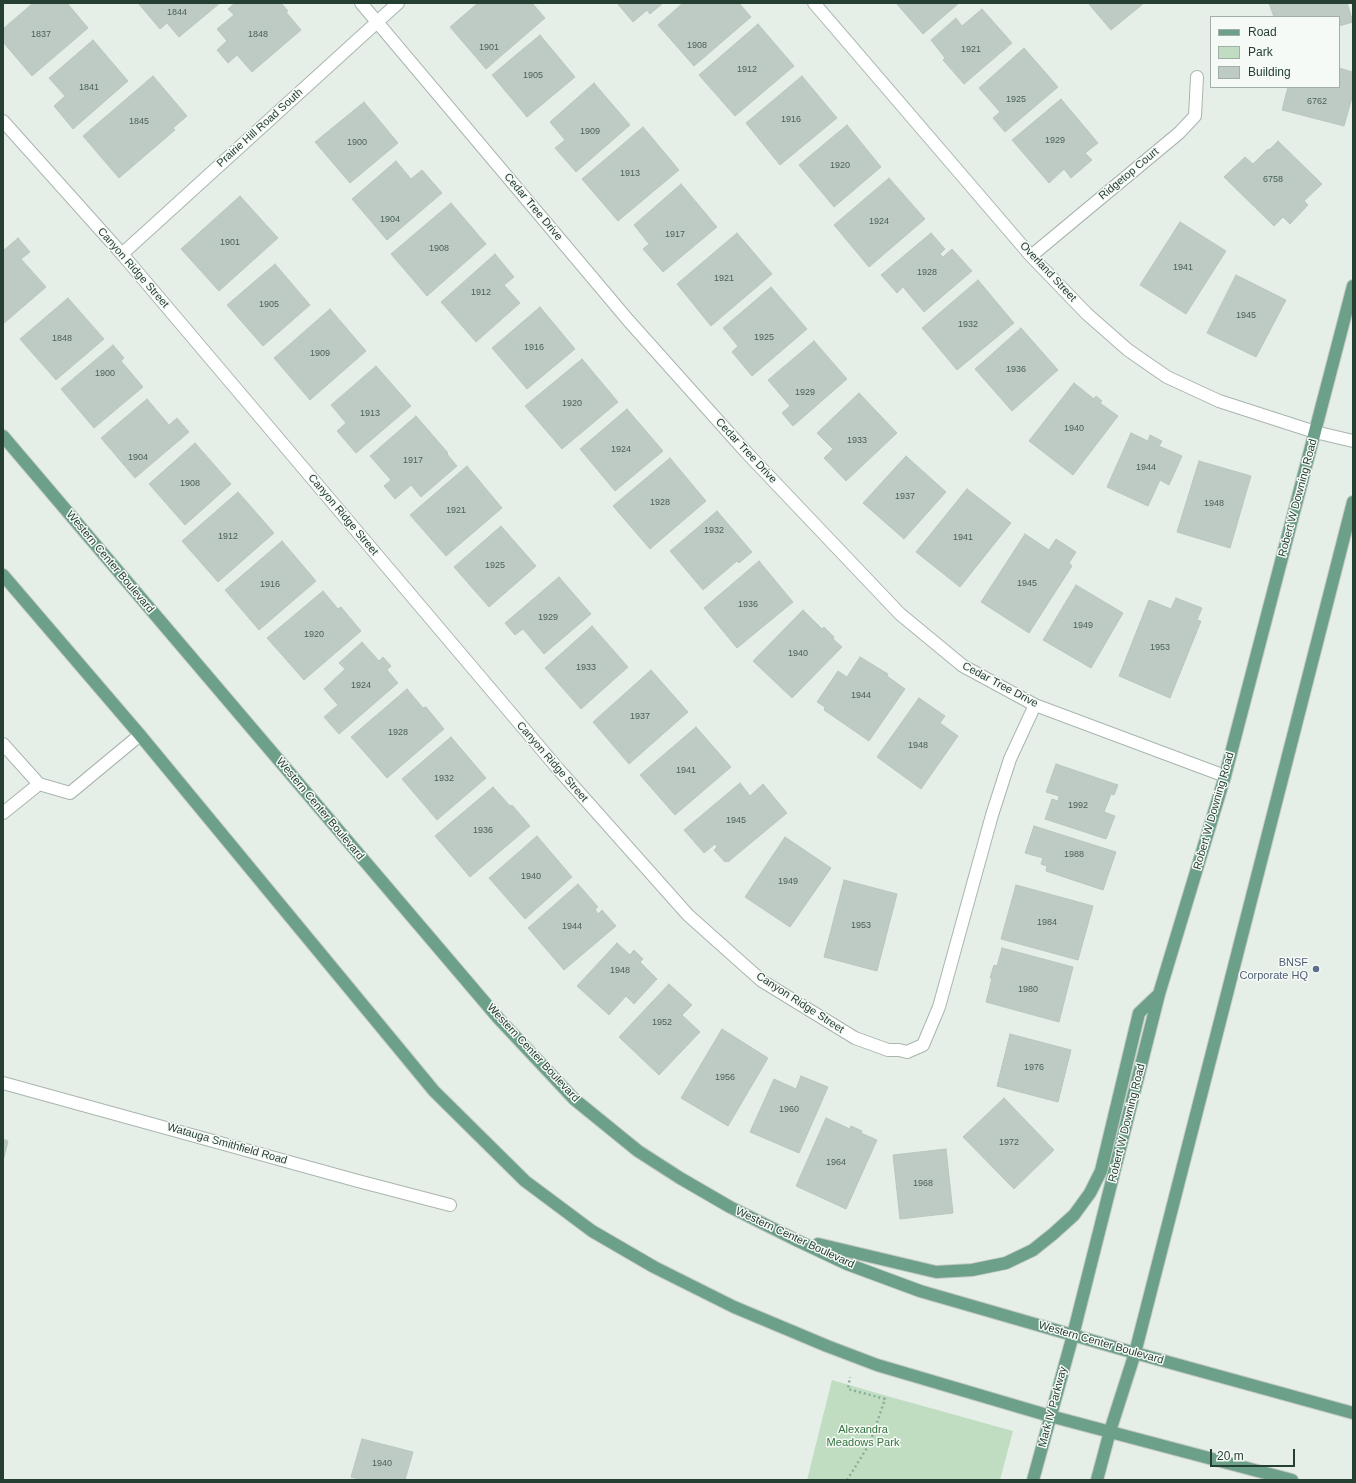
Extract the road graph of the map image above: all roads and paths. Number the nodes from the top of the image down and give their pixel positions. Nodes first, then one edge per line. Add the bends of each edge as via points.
1 (360, 3) edge
2 (398, 3) edge
3 (814, 3) edge
4 (377, 22) junction
5 (1197, 77) dead end
6 (3, 121) edge
7 (122, 254) junction
8 (1031, 256) junction
9 (1353, 286) edge
10 (1316, 432) junction
11 (3, 436) edge
12 (1353, 440) edge
13 (1353, 502) edge
14 (3, 575) edge
15 (1035, 705) junction
16 (140, 735) junction
17 (3, 744) edge
18 (1225, 776) junction
19 (39, 784) junction
20 (3, 813) edge
21 (1159, 994) junction
22 (3, 1083) edge
23 (450, 1205) dead end
24 (794, 1239) junction
25 (1073, 1335) junction
26 (1135, 1353) junction
27 (855, 1357) junction
28 (1353, 1412) edge
29 (1050, 1416) junction
30 (1110, 1431) junction
31 (847, 1480) edge
32 (1033, 1480) edge
33 (1097, 1480) edge
34 (1292, 1480) edge

1 - 4 street, Cedar Tree Drive
2 - 4 street, Prairie Hill Road South
3 - 8 street, Overland Street
4 - 7 street, Prairie Hill Road South
4 - 15 street, Cedar Tree Drive via 628,320 746,452 900,614 963,666
5 - 8 street, Ridgetop Court via 1195,116 1190,122
6 - 7 street, Canyon Ridge Street
7 - 15 street, Canyon Ridge Street via 559,770 688,916 762,981 855,1038 888,1050 907,1052 923,1045 939,1007 1010,759
8 - 10 street, Overland Street via 1087,314 1122,345 1167,377 1219,401
9 - 10 main road, Robert W Downing Road
10 - 12 street, Overland Street
10 - 18 main road, Robert W Downing Road
11 - 24 main road, Western Center Boulevard via 499,1019 555,1080 574,1099 638,1151 730,1207
13 - 26 main road
14 - 16 main road
15 - 18 street, Cedar Tree Drive
16 - 19 street via 70,793
16 - 27 main road via 434,1091 525,1181 592,1231 654,1268 734,1307
17 - 19 street
18 - 21 main road, Robert W Downing Road
19 - 20 street
21 - 24 main road via 1139,1013 1101,1171 1090,1193 1074,1215 1033,1250 1006,1263 972,1270 936,1272
21 - 25 main road, Robert W Downing Road
22 - 23 street, Watauga Smithfield Road
24 - 25 main road, Western Center Boulevard via 847,1264 920,1290
25 - 26 main road, Western Center Boulevard
25 - 29 main road, Mark IV Parkway
26 - 28 main road, Western Center Boulevard
26 - 30 main road
27 - 29 main road
27 - 31 path via 848,1389 885,1399 870,1443
29 - 30 main road
29 - 32 main road, Mark IV Parkway
30 - 33 main road
30 - 34 main road

